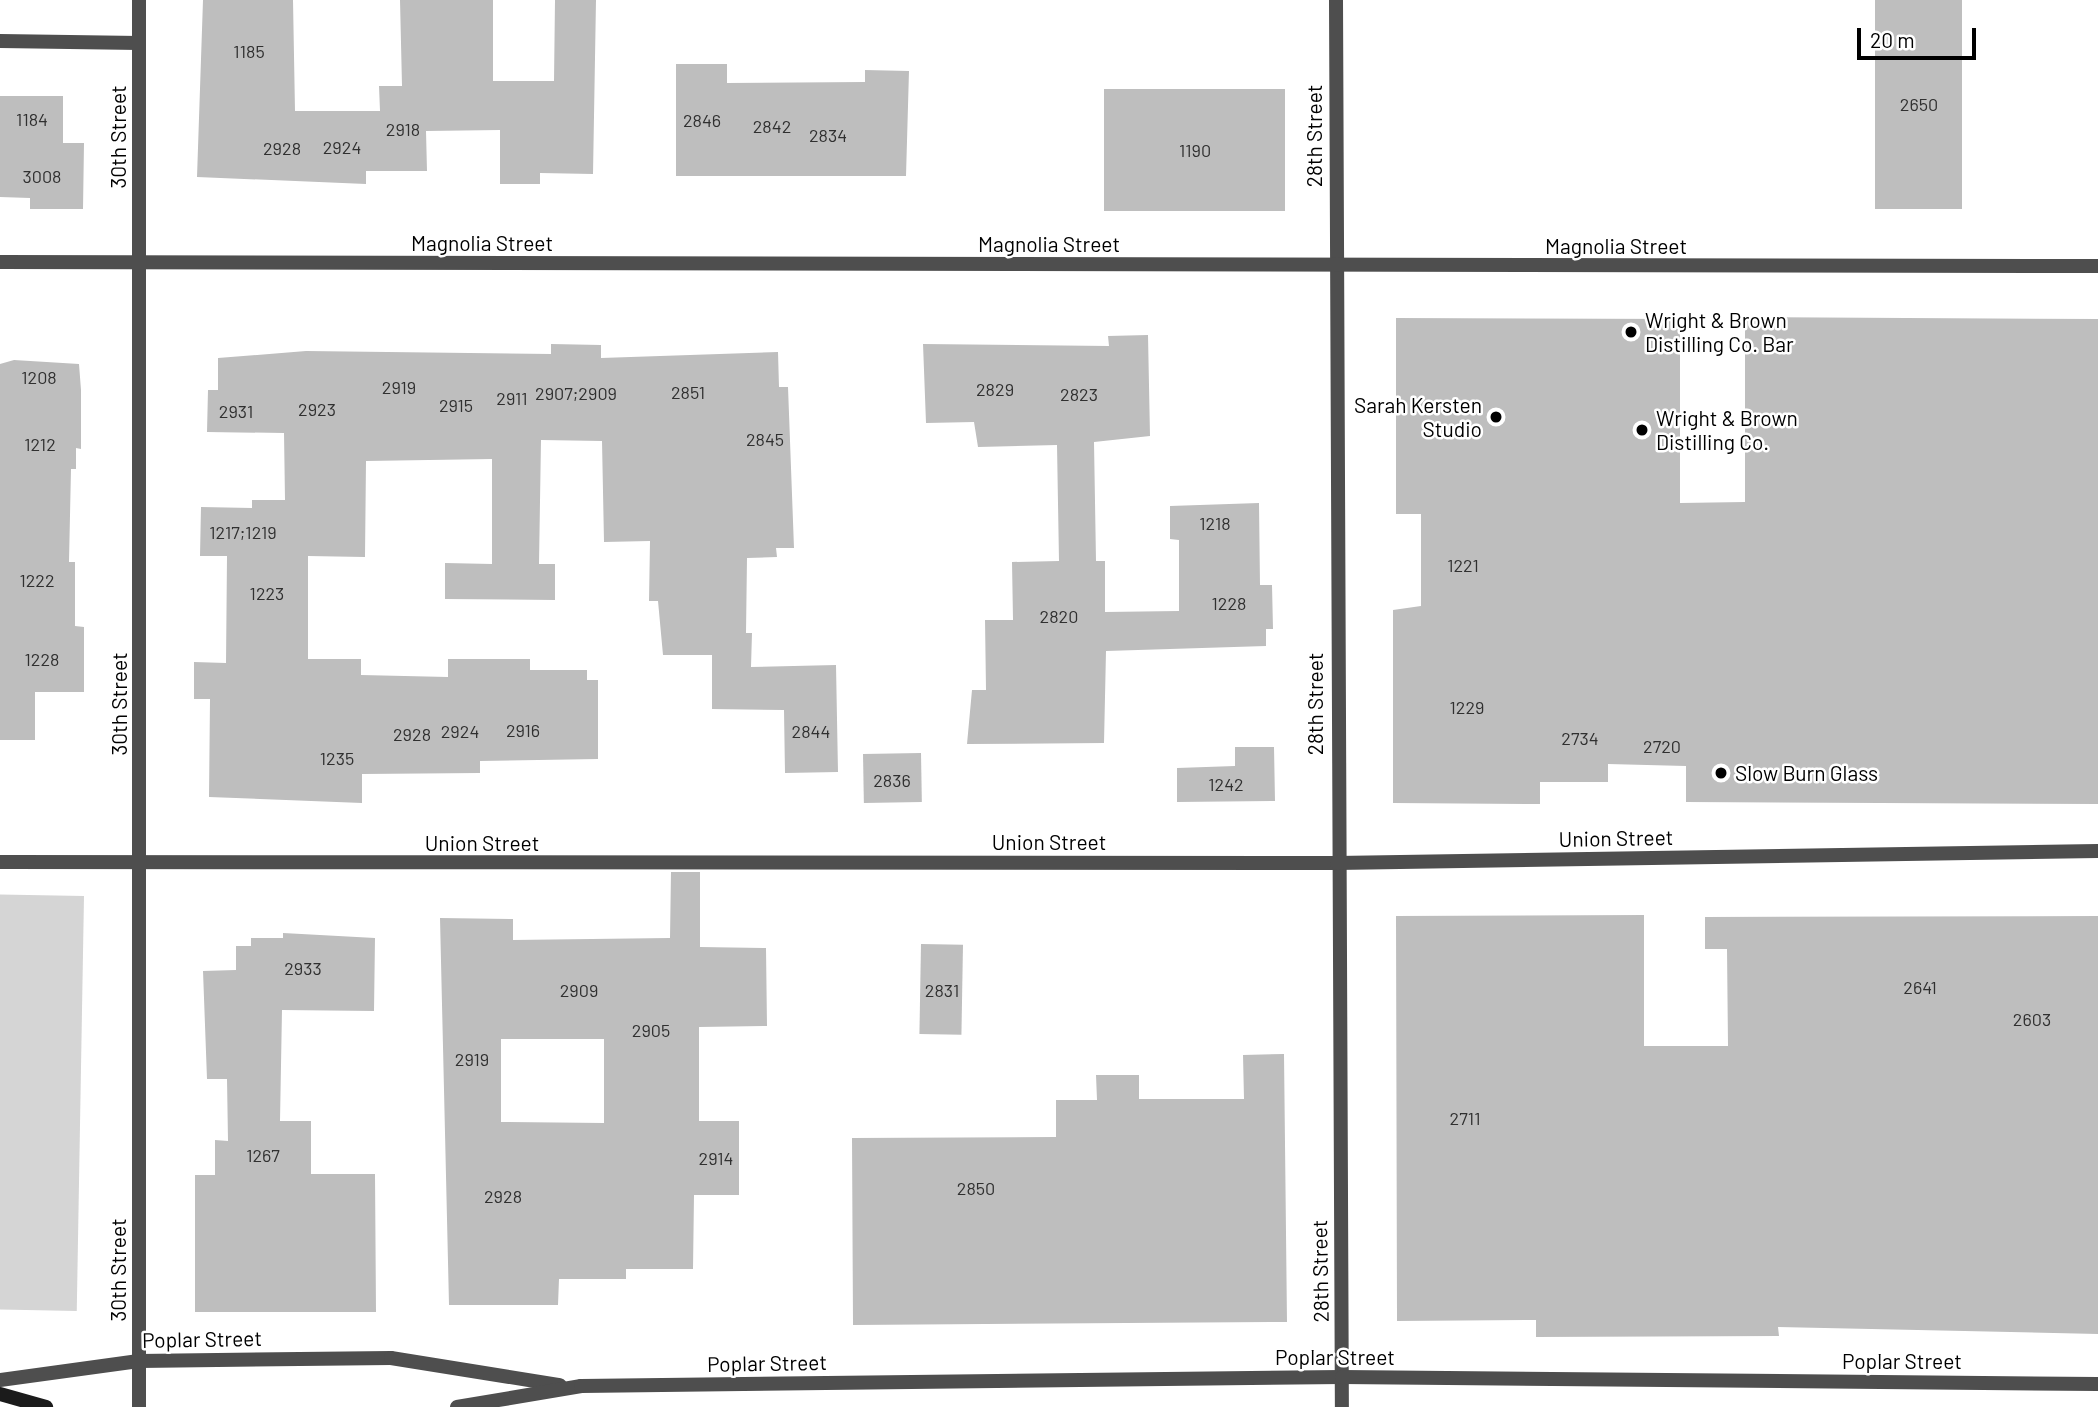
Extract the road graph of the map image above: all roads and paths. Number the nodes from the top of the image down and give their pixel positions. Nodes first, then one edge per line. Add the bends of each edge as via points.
1 (139, 0) edge
2 (1336, 0) edge
3 (0, 41) edge
4 (139, 43) junction
5 (0, 262) edge
6 (139, 262) junction
7 (1335, 266) junction
8 (2098, 266) edge
9 (2098, 851) edge
10 (0, 862) edge
11 (1337, 863) junction
12 (141, 864) junction
13 (139, 1361) junction
14 (1342, 1377) junction
15 (0, 1380) edge
16 (2098, 1384) edge
17 (571, 1387) junction
18 (0, 1394) edge
19 (46, 1407) edge
20 (139, 1407) edge
21 (457, 1407) edge
22 (1342, 1407) edge

1 - 4 street, 30th Street
2 - 7 street, 28th Street
3 - 4 street
4 - 6 street, 30th Street
5 - 6 street, Magnolia Street
6 - 7 street, Magnolia Street
6 - 12 street, 30th Street
7 - 8 street, Magnolia Street
7 - 11 street, 28th Street
9 - 11 street, Union Street
10 - 12 street, Union Street
11 - 12 street, Union Street
11 - 14 street, 28th Street
12 - 13 street, 30th Street
13 - 15 street, Poplar Street
13 - 17 street, Poplar Street via 391,1358
13 - 20 street, 30th Street
14 - 16 street, Poplar Street
14 - 17 street, Poplar Street
14 - 22 street, 28th Street
17 - 21 street, Poplar Street
18 - 19 street

